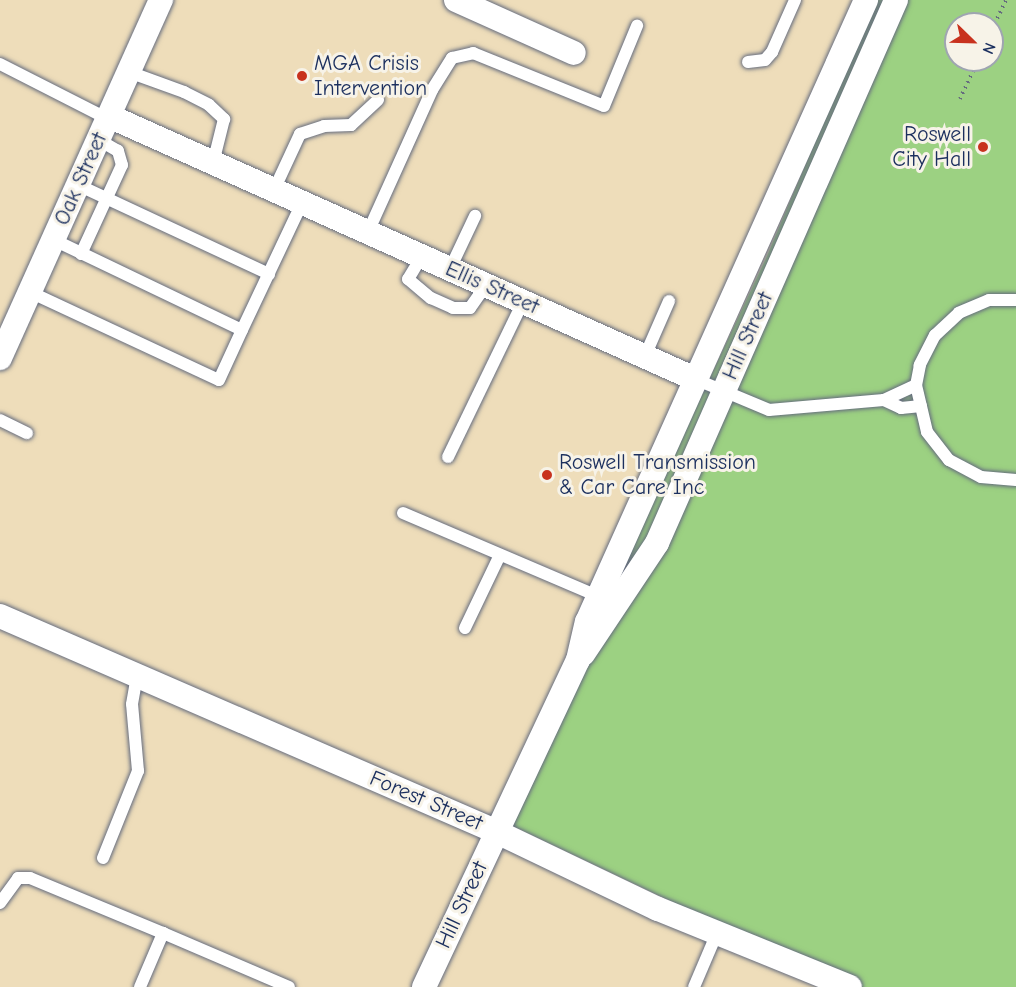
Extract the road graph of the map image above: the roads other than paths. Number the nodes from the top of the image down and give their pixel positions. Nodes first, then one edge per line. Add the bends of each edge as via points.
1 (161, 0) edge
2 (456, 0) edge
3 (795, 0) edge
4 (866, 0) edge
5 (896, 0) edge
6 (637, 26) dead end
7 (574, 53) dead end
8 (748, 62) dead end
9 (0, 64) edge
10 (129, 72) junction
11 (378, 100) dead end
12 (105, 125) junction
13 (213, 163) junction
14 (78, 185) junction
15 (274, 190) junction
16 (106, 198) junction
17 (302, 203) junction
18 (475, 216) dead end
19 (368, 232) junction
20 (54, 240) junction
21 (81, 254) junction
22 (422, 256) junction
23 (450, 269) junction
24 (268, 274) junction
25 (486, 285) junction
26 (30, 292) junction
27 (1016, 300) edge
28 (669, 301) dead end
29 (523, 302) junction
30 (7, 324) edge
31 (242, 330) junction
32 (645, 356) junction
33 (0, 358) edge
34 (695, 379) junction
35 (916, 385) junction
36 (723, 391) junction
37 (884, 400) junction
38 (921, 406) junction
39 (0, 420) edge
40 (27, 433) dead end
41 (448, 457) dead end
42 (1016, 480) edge
43 (403, 513) dead end
44 (500, 555) junction
45 (598, 596) junction
46 (0, 616) edge
47 (465, 628) dead end
48 (578, 660) junction
49 (137, 676) junction
50 (497, 832) junction
51 (103, 858) dead end
52 (0, 903) edge
53 (163, 933) junction
54 (717, 933) junction
55 (140, 987) edge
56 (290, 987) edge
57 (424, 987) edge
58 (694, 987) edge
59 (850, 987) edge

1 - 10 street, Oak Street
2 - 7 street
3 - 8 lane via 772,52 765,60
4 - 34 street, Hill Street
5 - 36 street, Hill Street
6 - 19 lane via 604,106 473,53 452,58 432,90
9 - 12 lane
10 - 12 street, Oak Street
10 - 13 lane via 184,92 209,105 224,119
11 - 15 lane via 351,125 324,126 300,134
12 - 13 street, Ellis Street
12 - 14 street, Oak Street
12 - 16 lane via 123,159
13 - 15 street, Ellis Street
14 - 16 lane
14 - 20 street, Oak Street
15 - 17 street, Ellis Street
16 - 21 lane
16 - 24 lane
17 - 19 street, Ellis Street
17 - 24 lane
18 - 23 lane
19 - 22 street, Ellis Street
20 - 21 lane
20 - 26 street, Oak Street
21 - 31 lane
22 - 23 street, Ellis Street
22 - 25 lane via 408,279 438,302 453,308 470,308
23 - 25 street, Ellis Street
24 - 31 lane
25 - 29 street, Ellis Street
26 - 30 street, Oak Street
26 - 31 lane via 219,380
27 - 35 lane via 989,300 958,313 934,335 920,365
28 - 32 lane
29 - 32 street, Ellis Street
29 - 41 lane
30 - 33 street, Oak Street
32 - 34 street, Ellis Street
34 - 36 lane, Ellis Street
34 - 45 street, Hill Street
35 - 37 lane, Ellis Street
35 - 38 lane
36 - 37 lane, Ellis Street via 769,410
36 - 48 street, Hill Street via 657,543 603,629
37 - 38 lane, Ellis Street via 901,408
38 - 42 lane via 927,432 949,460 981,477
39 - 40 lane
43 - 44 lane
44 - 45 lane
44 - 47 lane
45 - 48 street, Hill Street
46 - 49 street, Forest Street
48 - 50 street, Hill Street
49 - 50 street, Forest Street
49 - 51 lane via 132,704 138,771
50 - 54 street, Forest Street
50 - 57 street, Hill Street
52 - 53 lane via 18,878 30,878
53 - 55 lane
53 - 56 lane
54 - 58 lane
54 - 59 street, Forest Street

